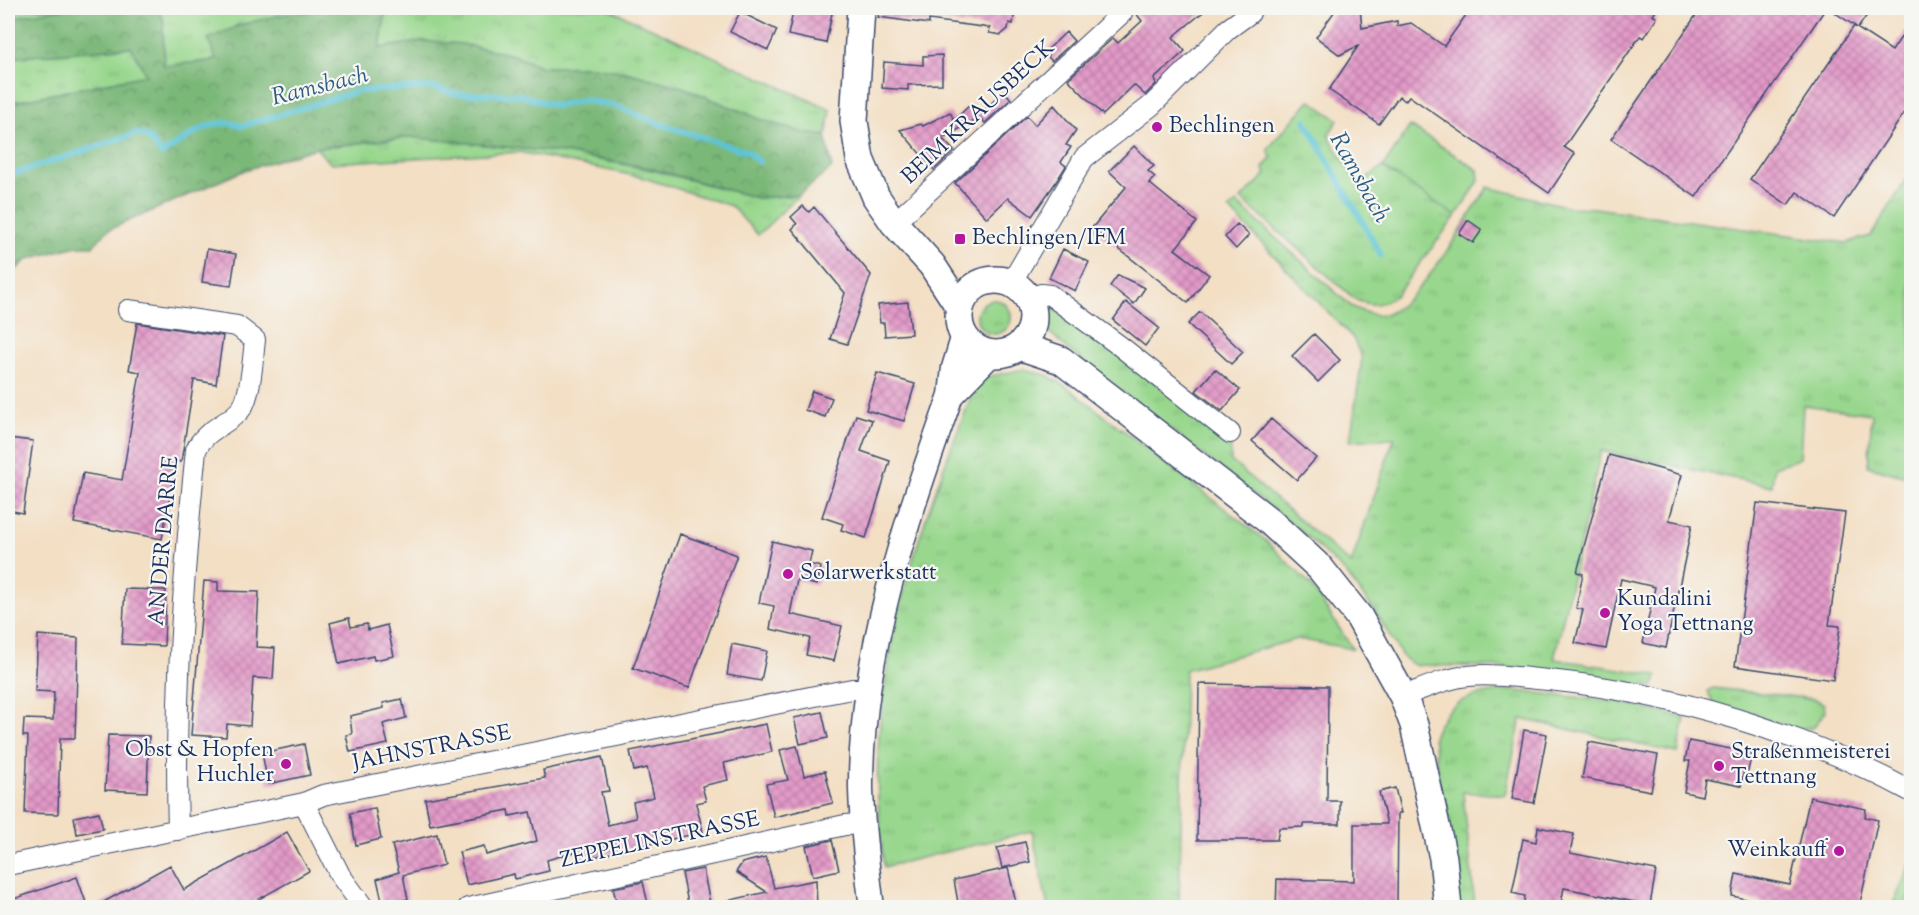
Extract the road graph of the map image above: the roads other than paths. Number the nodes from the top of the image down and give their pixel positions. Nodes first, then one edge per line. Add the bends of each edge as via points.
1 (861, 8) edge
2 (1122, 13) dead end
3 (1250, 13) dead end
4 (894, 223) junction
5 (932, 265) junction
6 (983, 282) junction
7 (1024, 302) junction
8 (960, 308) junction
9 (128, 310) dead end
10 (964, 335) junction
11 (1019, 346) junction
12 (991, 354) junction
13 (1061, 360) junction
14 (951, 395) junction
15 (1230, 433) dead end
16 (867, 689) junction
17 (1403, 696) junction
18 (1911, 792) edge
19 (304, 802) junction
20 (863, 824) junction
21 (178, 830) junction
22 (8, 865) edge
23 (364, 908) edge
24 (468, 908) edge
25 (873, 908) edge
26 (1448, 908) edge

1 - 4 main road via 854,89 856,141 867,179
2 - 4 street, BEIM KRAUSBECK
3 - 7 street via 1228,29 1152,105 1084,158
4 - 5 main road
5 - 6 main road
5 - 8 main road
6 - 7 main road via 999,280
6 - 8 main road via 967,294
7 - 11 main road via 1028,335
7 - 13 main road
7 - 15 street via 1041,294 1050,295
8 - 10 main road
9 - 21 street, AN DER DARRE via 237,326 255,340 241,409 208,433 196,450 177,677
10 - 12 main road via 975,347
10 - 14 street
11 - 12 main road
11 - 13 main road
12 - 14 street
13 - 17 main road via 1304,551 1359,617
14 - 16 street via 883,608
16 - 19 street, JAHNSTRASSE via 831,693 323,795
16 - 20 street
17 - 18 street via 1466,676 1614,689 1776,733 1863,767
17 - 26 main road via 1421,753 1443,858
19 - 21 street, JAHNSTRASSE
19 - 23 street via 340,875
20 - 24 street, ZEPPELINSTRASSE via 833,827
20 - 25 street
21 - 22 street, JAHNSTRASSE

